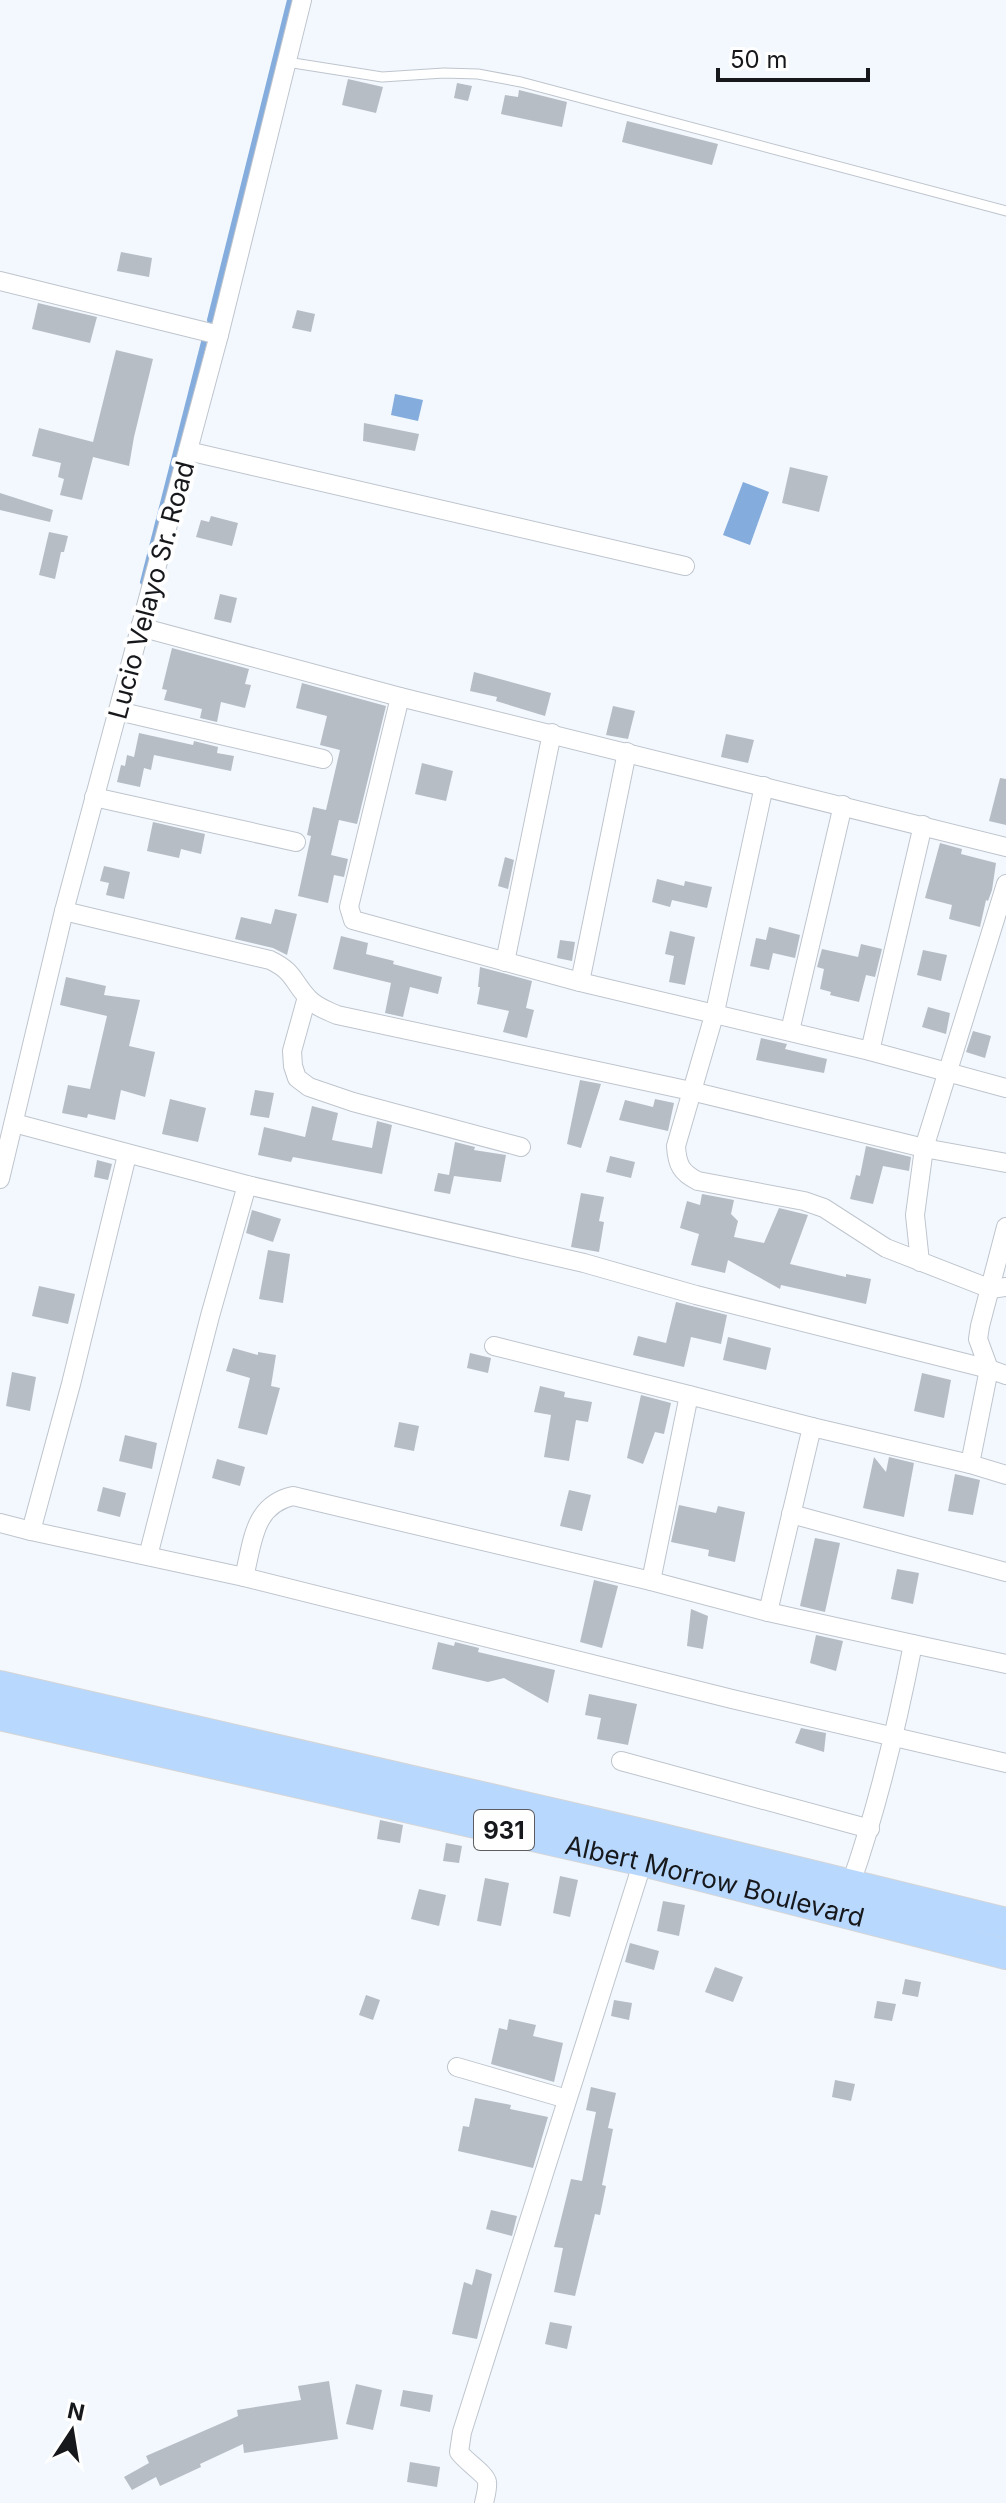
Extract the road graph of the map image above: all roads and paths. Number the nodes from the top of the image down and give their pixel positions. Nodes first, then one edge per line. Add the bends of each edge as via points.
1 (302, 0) edge
2 (287, 62) junction
3 (1006, 211) edge
4 (0, 281) edge
5 (219, 335) junction
6 (188, 451) junction
7 (685, 566) dead end
8 (140, 627) junction
9 (400, 697) junction
10 (118, 711) junction
11 (552, 733) junction
12 (627, 752) junction
13 (323, 759) dead end
14 (764, 786) junction
15 (94, 797) junction
16 (843, 805) junction
17 (923, 825) junction
18 (296, 842) dead end
19 (1006, 847) edge
20 (1006, 884) edge
21 (64, 911) junction
22 (505, 962) junction
23 (580, 982) junction
24 (307, 997) junction
25 (715, 1012) junction
26 (790, 1031) junction
27 (870, 1051) junction
28 (946, 1072) junction
29 (1006, 1088) edge
30 (691, 1091) junction
31 (14, 1123) junction
32 (521, 1147) dead end
33 (924, 1148) junction
34 (127, 1155) junction
35 (1006, 1163) edge
36 (0, 1179) edge
37 (247, 1185) junction
38 (1006, 1227) edge
39 (920, 1262) junction
40 (998, 1288) edge
41 (494, 1346) dead end
42 (998, 1372) edge
43 (689, 1395) junction
44 (812, 1427) junction
45 (970, 1464) junction
46 (1006, 1475) edge
47 (791, 1514) junction
48 (0, 1523) edge
49 (31, 1531) junction
50 (148, 1556) junction
51 (1006, 1572) edge
52 (244, 1577) junction
53 (651, 1581) junction
54 (768, 1612) junction
55 (913, 1644) junction
56 (1006, 1664) edge
57 (0, 1686) edge
58 (0, 1715) edge
59 (895, 1736) junction
60 (621, 1761) dead end
61 (1006, 1763) edge
62 (870, 1829) junction
63 (643, 1861) junction
64 (850, 1886) junction
65 (1006, 1923) edge
66 (1006, 1954) edge
67 (457, 2067) dead end
68 (567, 2099) junction
69 (484, 2503) edge

1 - 2 street, Lucio Velayo Sr. Road
2 - 3 lane via 382,77 466,74 521,82
2 - 5 street, Lucio Velayo Sr. Road
4 - 5 street
5 - 6 street, Lucio Velayo Sr. Road
6 - 7 street
6 - 8 street, Lucio Velayo Sr. Road
8 - 9 street
8 - 10 street, Lucio Velayo Sr. Road
9 - 11 street
9 - 22 street via 350,915 359,923
10 - 13 street
10 - 15 street, Lucio Velayo Sr. Road
11 - 12 street
11 - 22 street
12 - 14 street
12 - 23 street
14 - 16 street
14 - 25 street
15 - 18 street
15 - 21 street, Lucio Velayo Sr. Road
16 - 17 street
16 - 26 street
17 - 19 street
17 - 27 street
20 - 28 street
21 - 24 street via 270,960 295,977
21 - 31 street, Lucio Velayo Sr. Road
22 - 23 street
23 - 25 street
24 - 30 street via 337,1015
24 - 32 street via 292,1051 297,1078 309,1087
25 - 26 street
25 - 30 street
26 - 27 street
27 - 28 street
28 - 29 street
28 - 33 street
30 - 33 street
30 - 39 street via 676,1146 686,1176 824,1208 886,1248
31 - 34 street
31 - 36 street, Lucio Velayo Sr. Road
33 - 35 street
33 - 39 street via 915,1215
34 - 37 street
34 - 49 street
37 - 42 street via 584,1263
37 - 50 street
38 - 40 street
39 - 40 street
40 - 42 street via 978,1339
41 - 43 street
42 - 45 street
43 - 44 street
43 - 53 street
44 - 45 street
44 - 47 street
45 - 46 street
47 - 51 street
47 - 54 street
48 - 49 street
49 - 50 street
50 - 52 street
52 - 53 street via 263,1512 293,1496
52 - 59 street
53 - 54 street
54 - 55 street
55 - 56 street
55 - 59 street
57 - 64 highway, Albert Morrow Boulevard / 931
58 - 63 highway, Albert Morrow Boulevard / 931
59 - 61 street
59 - 62 street
60 - 62 street
62 - 64 street
63 - 66 highway, Albert Morrow Boulevard / 931
63 - 68 street
64 - 65 highway, Albert Morrow Boulevard / 931
67 - 68 street
68 - 69 street via 462,2432 459,2452 487,2482

